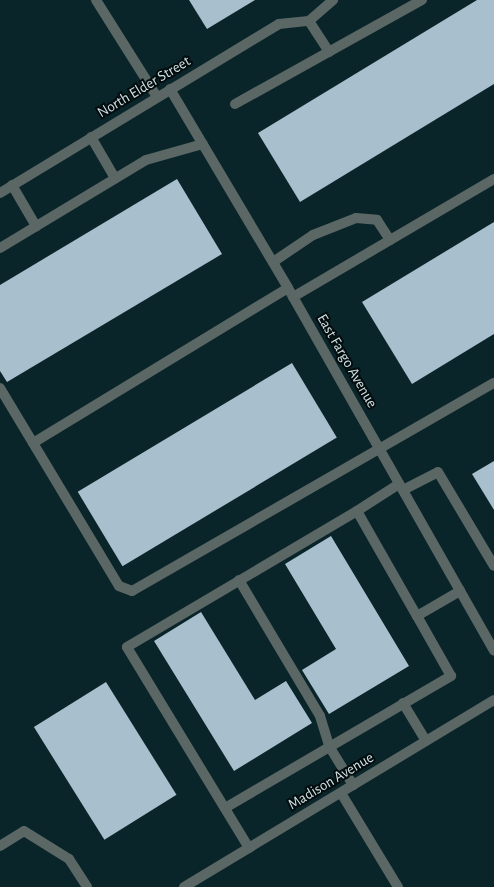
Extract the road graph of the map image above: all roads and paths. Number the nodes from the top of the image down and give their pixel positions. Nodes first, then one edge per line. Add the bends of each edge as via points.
1 (96, 0) edge
2 (333, 0) edge
3 (422, 0) edge
4 (309, 22) junction
5 (329, 52) junction
6 (170, 89) junction
7 (157, 97) junction
8 (235, 104) dead end
9 (91, 137) junction
10 (203, 144) junction
11 (115, 178) junction
12 (494, 178) edge
13 (12, 185) junction
14 (0, 193) edge
15 (36, 226) junction
16 (390, 240) junction
17 (0, 248) edge
18 (273, 262) junction
19 (288, 288) junction
20 (293, 297) junction
21 (494, 383) edge
22 (0, 388) edge
23 (33, 443) junction
24 (379, 448) junction
25 (401, 487) junction
26 (357, 511) junction
27 (494, 566) edge
28 (239, 580) junction
29 (460, 592) junction
30 (417, 616) junction
31 (494, 650) edge
32 (494, 700) edge
33 (403, 703) junction
34 (426, 741) junction
35 (329, 746) junction
36 (353, 785) junction
37 (341, 792) junction
38 (225, 808) junction
39 (0, 846) edge
40 (249, 848) junction
41 (87, 887) edge
42 (184, 887) edge
43 (398, 887) edge

1 - 7 street
2 - 4 street
3 - 5 street
4 - 5 street
4 - 6 street, North Elder Street via 279,24
5 - 8 street
6 - 7 street, North Elder Street
6 - 10 street, East Fargo Avenue
7 - 9 street, North Elder Street
9 - 11 street
9 - 13 street, North Elder Street
10 - 11 street via 146,160
10 - 18 street, East Fargo Avenue
11 - 15 street
12 - 16 street
13 - 14 street, North Elder Street
13 - 15 street
15 - 17 street
16 - 18 street via 377,220 356,218 314,235
16 - 20 street
18 - 19 street, East Fargo Avenue
19 - 20 street, East Fargo Avenue
19 - 23 street
20 - 24 street, East Fargo Avenue
21 - 24 street
22 - 23 street
23 - 24 street via 119,586 132,591
24 - 25 street, East Fargo Avenue
25 - 26 street
25 - 27 street via 438,472
25 - 29 street, East Fargo Avenue
26 - 28 street
26 - 30 street
28 - 35 street via 320,716
28 - 38 street via 127,647
29 - 30 street
29 - 31 street, East Fargo Avenue
30 - 33 street via 451,676
32 - 34 street, Madison Avenue
33 - 34 street
33 - 35 street
34 - 36 street, Madison Avenue
35 - 36 street
35 - 38 street
36 - 37 street, Madison Avenue
37 - 40 street, Madison Avenue
37 - 43 street
38 - 40 street
39 - 41 street via 24,831 69,859
40 - 42 street, Madison Avenue

